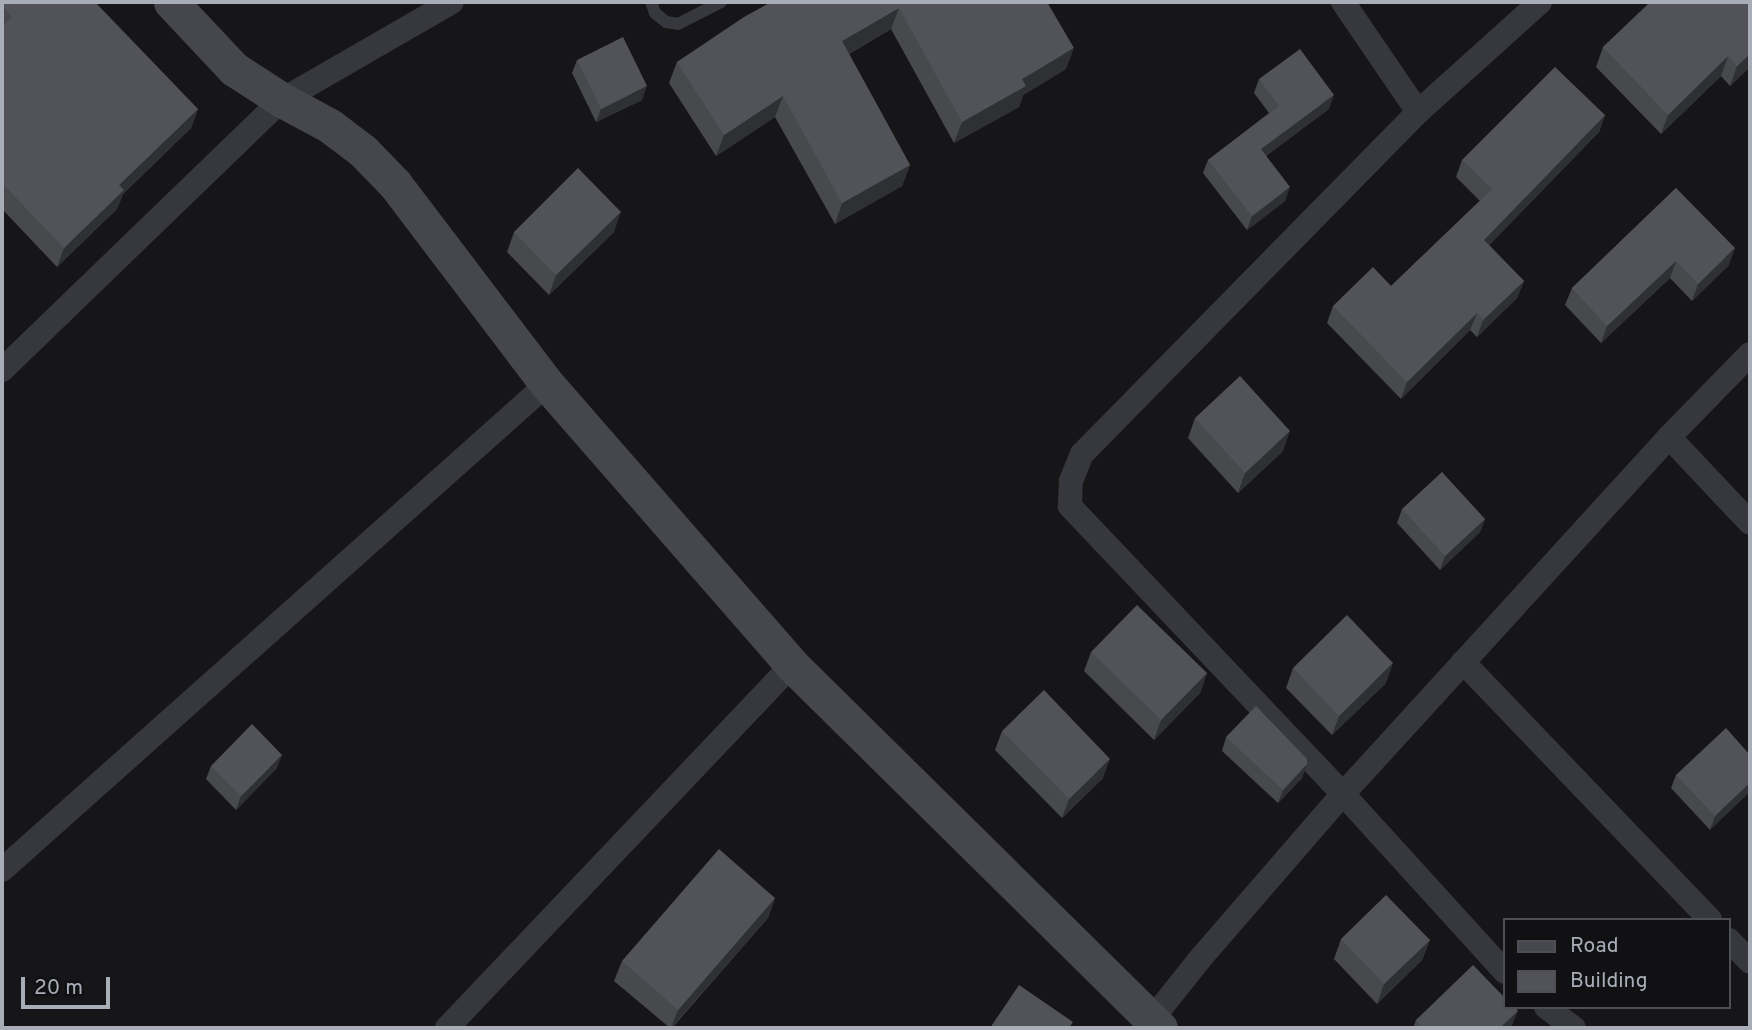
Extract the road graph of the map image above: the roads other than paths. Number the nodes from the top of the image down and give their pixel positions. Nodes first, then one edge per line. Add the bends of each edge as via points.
1 (171, 2) edge
2 (452, 2) edge
3 (651, 2) edge
4 (721, 2) edge
5 (1343, 2) edge
6 (1540, 2) edge
7 (282, 100) junction
8 (1418, 113) junction
9 (1750, 354) edge
10 (2, 370) edge
11 (547, 384) junction
12 (1669, 437) junction
13 (1750, 523) edge
14 (1463, 662) junction
15 (792, 665) junction
16 (1343, 793) junction
17 (2, 870) edge
18 (1708, 918) edge
19 (1731, 942) edge
20 (1750, 962) edge
21 (1504, 971) edge
22 (1549, 1009) edge
23 (1152, 1025) edge
24 (447, 1028) edge
25 (1574, 1028) edge

1 - 7 main road via 234,69
2 - 7 street
3 - 4 lane via 666,22 678,24
5 - 8 street
6 - 8 street
7 - 10 street
7 - 11 main road via 330,125 395,184
8 - 16 street via 1082,454 1071,481 1070,506
9 - 12 street
11 - 15 main road
11 - 17 street
12 - 13 street
12 - 14 street
14 - 16 street
14 - 18 street
15 - 23 main road
15 - 24 street
16 - 21 street
16 - 23 street via 1199,960
19 - 20 street
22 - 25 street

